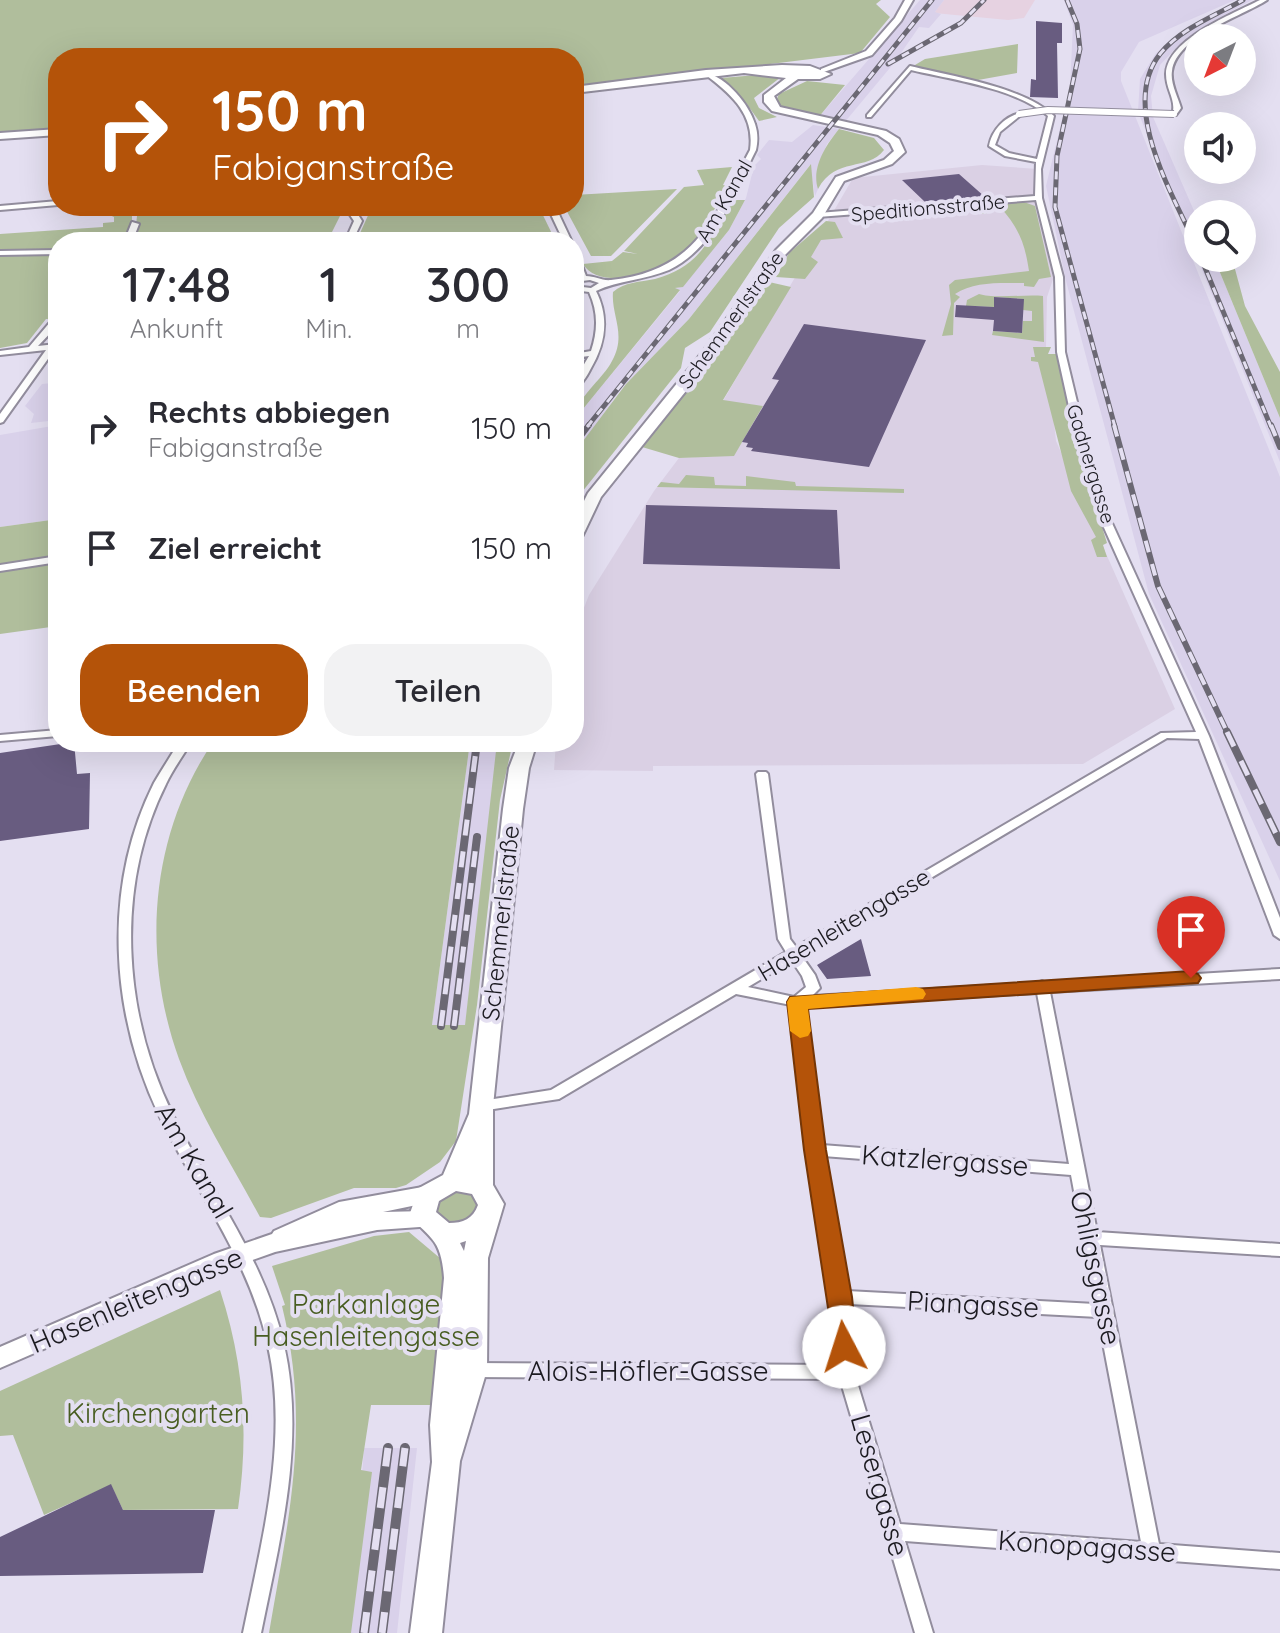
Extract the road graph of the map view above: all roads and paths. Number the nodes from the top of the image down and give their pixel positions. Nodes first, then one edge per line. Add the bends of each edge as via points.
1 (1264, 0) edge
2 (908, 1) edge
3 (820, 70) joint
4 (708, 74) junction
5 (799, 74) junction
6 (584, 89) edge
7 (869, 116) dead end
8 (48, 133) edge
9 (0, 136) edge
10 (1040, 161) junction
11 (1039, 198) junction
12 (48, 204) edge
13 (0, 208) edge
14 (818, 215) junction
15 (135, 224) dead end
16 (132, 232) edge
17 (48, 252) edge
18 (0, 253) edge
19 (584, 280) edge
20 (606, 283) junction
21 (584, 289) edge
22 (592, 290) junction
23 (48, 330) edge
24 (48, 347) edge
25 (32, 348) junction
26 (0, 353) edge
27 (596, 353) junction
28 (584, 355) edge
29 (48, 357) edge
30 (584, 365) edge
31 (589, 366) junction
32 (584, 373) edge
33 (0, 420) edge
34 (584, 516) edge
35 (48, 561) edge
36 (0, 568) edge
37 (48, 734) edge
38 (1203, 736) junction
39 (0, 738) edge
40 (179, 752) edge
41 (525, 752) edge
42 (762, 774) dead end
43 (1280, 935) edge
44 (792, 956) junction
45 (1280, 974) edge
46 (1042, 986) junction
47 (735, 989) junction
48 (797, 1002) junction
49 (481, 1106) junction
50 (815, 1150) junction
51 (1075, 1170) junction
52 (453, 1181) junction
53 (480, 1186) junction
54 (432, 1216) junction
55 (484, 1222) junction
56 (1092, 1238) junction
57 (1280, 1250) edge
58 (245, 1253) junction
59 (840, 1297) junction
60 (1105, 1311) junction
61 (0, 1358) edge
62 (461, 1370) junction
63 (846, 1372) junction
64 (893, 1532) junction
65 (1151, 1550) junction
66 (1280, 1561) edge
67 (252, 1633) edge
68 (426, 1633) edge
69 (924, 1633) edge

1 - 10 street, bridge via 1206,31 1175,56 1169,73 1178,108 1174,114 1048,110 1019,114 993,137 992,146 1007,155
2 - 3 street via 867,55
3 - 5 main road via 824,76
4 - 5 main road
4 - 6 main road
4 - 20 street, Am Kanal via 754,123 753,150 691,256 665,271
5 - 14 main road, Schemmerlstraße via 768,99 776,109 882,133 900,149 888,162 840,179
7 - 10 street, Gadnergasse via 910,68 999,91 1048,111 1051,120
8 - 9 main road
10 - 11 street, Gadnergasse
11 - 14 street, Speditionsstraße
11 - 38 street, Gadnergasse via 1059,277 1061,352 1084,452 1106,521
12 - 13 street
14 - 34 main road, Schemmerlstraße via 780,253 709,353 594,496
15 - 16 street
17 - 18 street
19 - 20 street, Am Kanal
20 - 22 street, Am Kanal
21 - 22 street
22 - 27 street via 600,317
23 - 25 street
24 - 25 street
25 - 26 street
27 - 28 street
27 - 31 street
29 - 33 street
30 - 31 street
31 - 32 street
35 - 36 street
37 - 39 street
38 - 43 street, Gadnergasse
38 - 44 street, Hasenleitengasse via 1165,735
40 - 58 street, Am Kanal via 151,803 137,846 127,903 126,982 141,1051 161,1105
41 - 49 main road, Schemmerlstraße via 513,809
42 - 44 street via 784,939
44 - 47 street, Hasenleitengasse
44 - 48 street via 813,988
45 - 46 street
46 - 48 street
46 - 51 street, Ohligsgasse
47 - 48 street
47 - 49 street, Hasenleitengasse via 554,1095
48 - 50 street, Lesergasse
49 - 52 main road, Schemmerlstraße
49 - 53 main road, Schemmerlstraße
50 - 51 street, Katzlergasse
50 - 59 street, Lesergasse
51 - 56 street, Ohligsgasse
52 - 53 main road
52 - 54 main road
53 - 55 main road via 491,1204
54 - 55 main road via 464,1233
54 - 58 street, Hasenleitengasse via 377,1221
54 - 62 main road via 455,1259
55 - 62 main road
56 - 57 street
56 - 60 street, Ohligsgasse
58 - 61 street, Hasenleitengasse
58 - 67 street, Am Kanal via 277,1348 282,1396 277,1500
59 - 60 street, Piangasse
59 - 63 street, Lesergasse
60 - 65 street, Ohligsgasse
62 - 63 street, Alois-Höfler-Gasse
62 - 68 main road via 444,1425 446,1462
63 - 64 street, Lesergasse
64 - 65 street, Konopagasse
64 - 69 street, Lesergasse
65 - 66 street, Konopagasse

